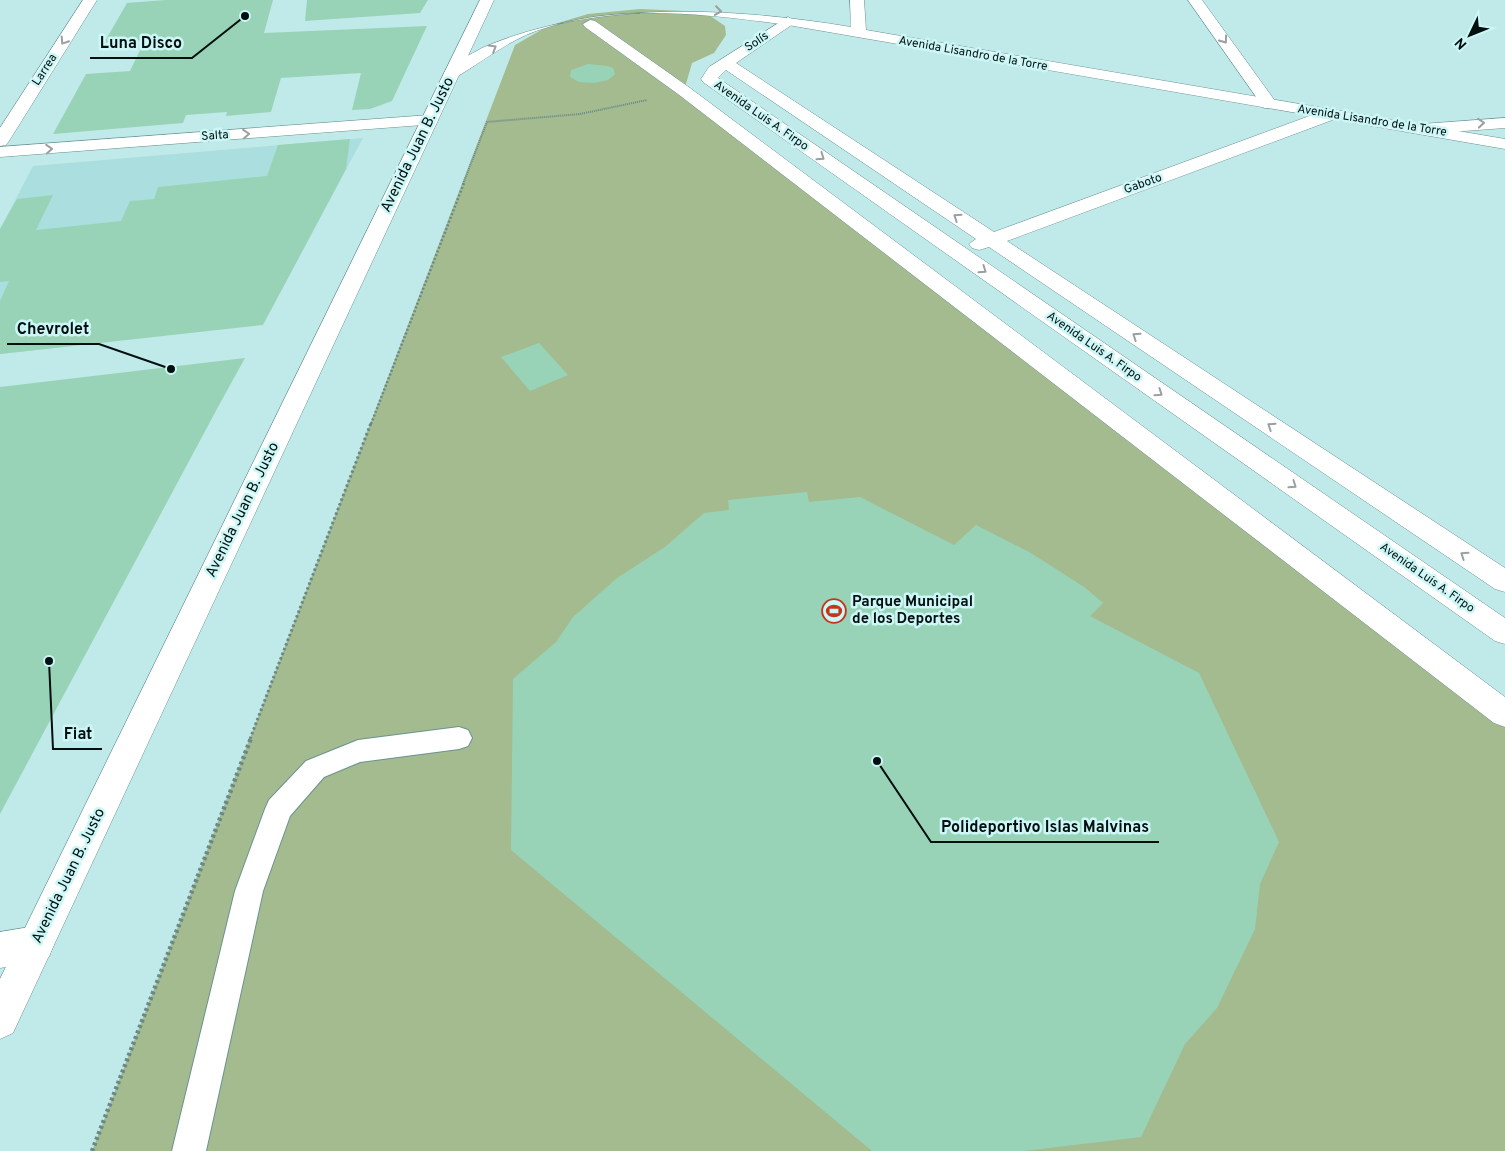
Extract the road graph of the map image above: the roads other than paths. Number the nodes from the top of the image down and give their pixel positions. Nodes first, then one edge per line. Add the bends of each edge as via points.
1 (90, 0) edge
2 (487, 0) edge
3 (857, 0) edge
4 (1195, 0) edge
5 (788, 21) junction
6 (590, 24) dead end
7 (859, 34) junction
8 (726, 63) junction
9 (452, 74) junction
10 (1270, 105) junction
11 (1329, 115) junction
12 (430, 120) junction
13 (1505, 123) edge
14 (1422, 129) junction
15 (0, 141) edge
16 (1505, 144) edge
17 (0, 152) edge
18 (991, 240) junction
19 (957, 252) junction
20 (1505, 582) edge
21 (1505, 632) edge
22 (1505, 714) edge
23 (459, 738) dead end
24 (36, 944) junction
25 (0, 950) edge
26 (0, 1020) edge
27 (188, 1151) edge

1 -> 15 street, Larrea
2 - 9 street, Avenida Juan B. Justo
3 - 7 street
4 -> 10 street
5 - 7 street, Avenida Lisandro de la Torre
5 - 8 street, Solís
9 -> 5 street, Avenida Lisandro de la Torre via 532,28 575,14 629,6 660,6
6 - 22 street via 684,91
7 - 10 street, Avenida Lisandro de la Torre
18 -> 8 street, Avenida Luis A. Firpo
8 -> 19 street, Avenida Luis A. Firpo via 715,70 709,80
9 - 12 street, Avenida Juan B. Justo
10 - 11 street, Avenida Lisandro de la Torre
11 - 14 street, Avenida Lisandro de la Torre
11 - 18 street, Gaboto
17 -> 12 street, Salta
12 - 24 street, Avenida Juan B. Justo
14 -> 13 street
14 - 16 street, Avenida Lisandro de la Torre
18 - 19 street, Gaboto
20 -> 18 street, Avenida Luis A. Firpo
19 -> 21 street, Avenida Luis A. Firpo
23 - 27 lane via 358,751 316,769 279,809 249,891
24 - 25 street
24 - 26 street, Avenida Juan B. Justo

